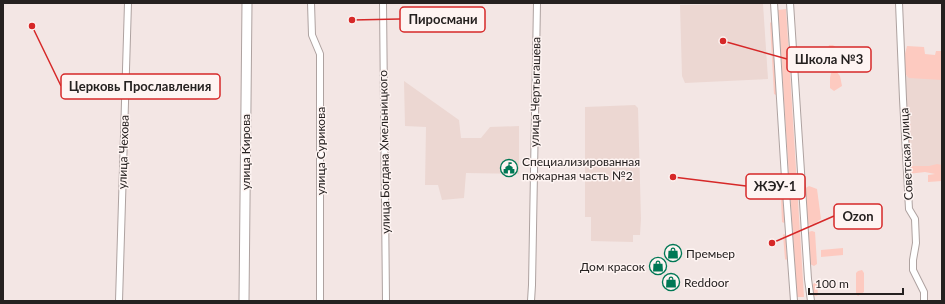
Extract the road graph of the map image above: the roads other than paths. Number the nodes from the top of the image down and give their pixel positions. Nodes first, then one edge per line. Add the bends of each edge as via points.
1 (128, 3) edge
2 (247, 3) edge
3 (311, 3) edge
4 (383, 3) edge
5 (537, 3) edge
6 (774, 3) edge
7 (790, 3) edge
8 (899, 3) edge
9 (119, 301) edge
10 (244, 301) edge
11 (320, 301) edge
12 (386, 301) edge
13 (531, 301) edge
14 (794, 301) edge
15 (811, 301) edge
16 (924, 301) edge

1 - 9 street, улица Чехова
2 - 10 main road, улица Кирова
3 - 11 street, улица Сурикова via 312,35 320,54
4 - 12 street, улица Богдана Хмельницкого
5 - 13 street, улица Чертыгашева
6 - 14 street
7 - 15 street
8 - 16 street, Советская улица via 909,209 915,219 916,243 912,260 913,270 924,292

